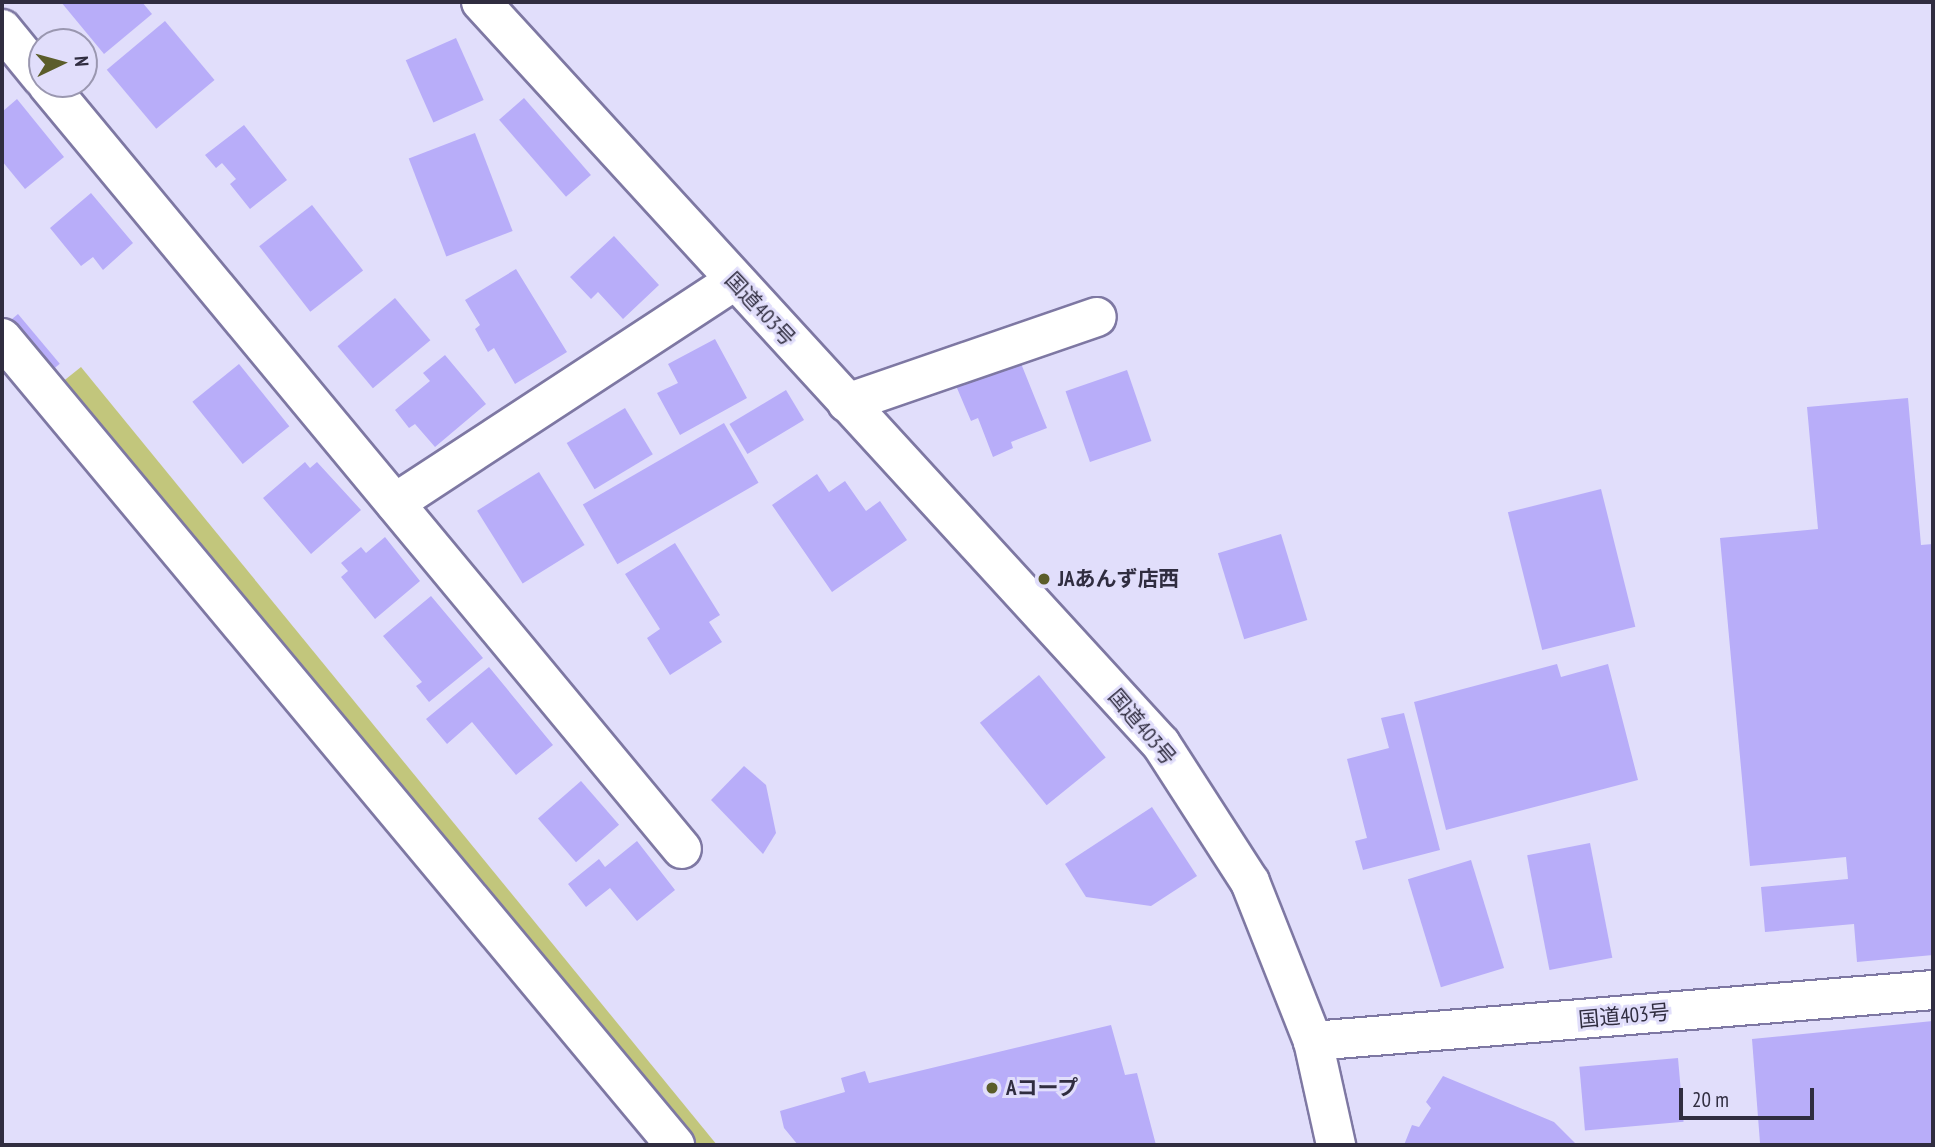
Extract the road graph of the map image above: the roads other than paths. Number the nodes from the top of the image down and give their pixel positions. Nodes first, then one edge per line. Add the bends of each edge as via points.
1 (481, 2) edge
2 (2, 29) edge
3 (28, 61) edge
4 (59, 98) edge
5 (734, 281) junction
6 (1097, 317) dead end
7 (2, 338) edge
8 (847, 403) junction
9 (395, 503) junction
10 (682, 849) dead end
11 (1933, 990) edge
12 (1313, 1041) junction
13 (675, 1145) edge
14 (1336, 1145) edge

1 - 5 main road, 国道403号
2 - 3 main road
4 - 9 main road
5 - 8 main road, 国道403号
5 - 9 main road
6 - 8 main road
7 - 13 main road
8 - 12 main road, 国道403号 via 1161,744 1250,882
9 - 10 main road
11 - 12 main road, 国道403号
12 - 14 main road

